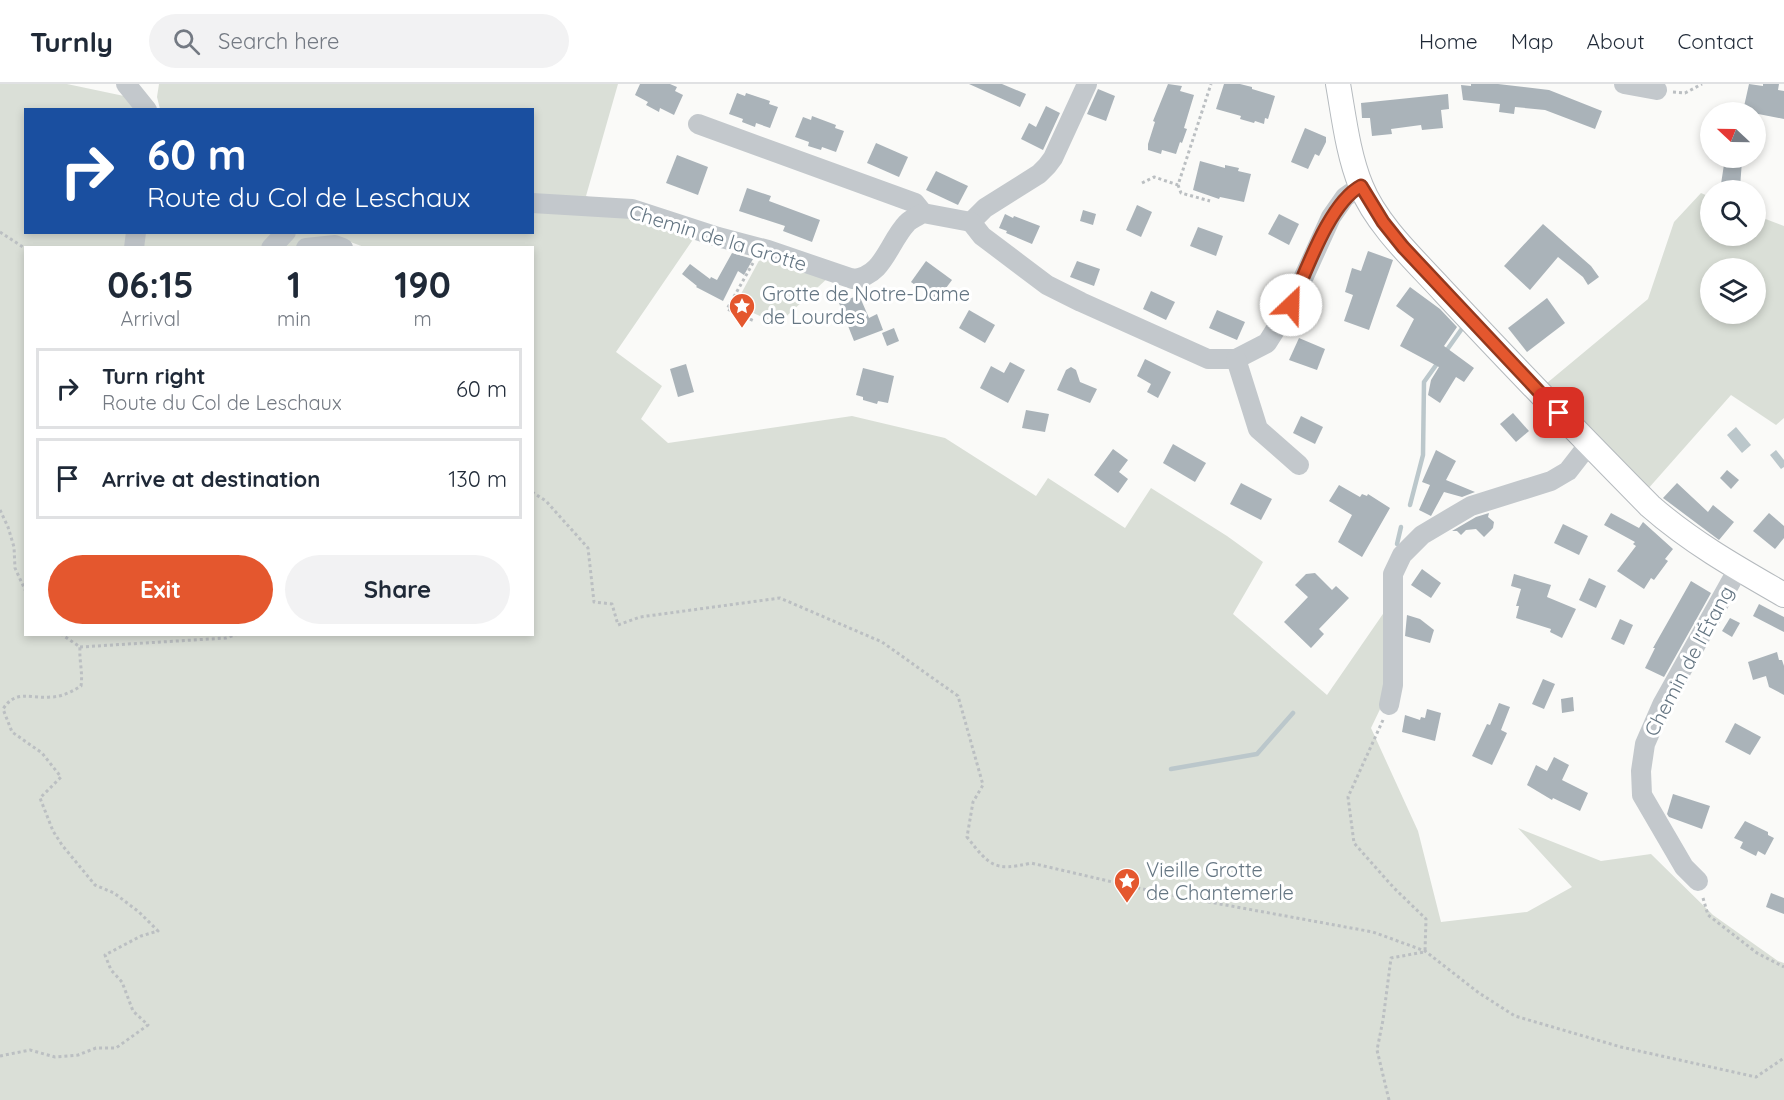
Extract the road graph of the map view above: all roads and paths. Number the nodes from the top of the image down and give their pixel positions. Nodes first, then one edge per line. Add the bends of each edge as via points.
1 (126, 84) edge
2 (1088, 84) edge
3 (1211, 84) edge
4 (1338, 84) edge
5 (1624, 84) edge
6 (1702, 84) edge
7 (1657, 90) joint
8 (145, 108) edge
9 (698, 124) dead end
10 (1142, 183) dead end
11 (1178, 184) junction
12 (1361, 186) junction
13 (1210, 201) dead end
14 (534, 203) edge
15 (923, 213) junction
16 (971, 222) junction
17 (0, 232) edge
18 (284, 234) edge
19 (273, 246) edge
20 (24, 248) edge
21 (761, 248) junction
22 (754, 321) dead end
23 (1236, 360) junction
24 (1589, 444) junction
25 (1299, 465) dead end
26 (534, 493) edge
27 (0, 510) edge
28 (1738, 568) junction
29 (24, 588) edge
30 (1784, 595) edge
31 (65, 636) edge
32 (232, 636) edge
33 (80, 647) junction
34 (1389, 705) joint
35 (1698, 881) joint
36 (1425, 951) junction
37 (1784, 967) edge
38 (0, 1056) edge
39 (1784, 1058) edge
40 (1389, 1100) edge

1 - 8 street
2 - 16 street via 1047,166
3 - 11 path
4 - 12 main road
5 - 7 street
6 - 7 path via 1686,93
9 - 15 street via 915,203
10 - 11 path via 1154,177
11 - 13 path via 1181,193
12 - 23 street via 1345,197 1331,217 1291,305 1267,343
12 - 24 main road via 1403,247
14 - 21 street, Chemin de la Grotte via 632,209
15 - 16 street
15 - 21 street, Chemin de la Grotte via 907,224 879,266 864,278 853,279
16 - 23 street via 982,236 1047,285 1208,359
17 - 20 path
18 - 19 street
21 - 22 path via 728,309
23 - 25 street via 1258,429
24 - 28 main road via 1672,526
24 - 34 street via 1568,471 1551,481 1471,506 1422,535 1402,555 1393,574 1393,685
26 - 36 path via 546,501 588,548 594,602 612,604 618,625 640,617 780,598 882,642 958,696 983,785 973,802 967,837 987,862 1010,868 1031,863 1160,893 1373,932
27 - 29 path
28 - 30 main road
28 - 35 street, Chemin de l'Étang via 1662,705 1645,744 1641,771 1642,795 1684,867
31 - 33 path
32 - 33 path
33 - 38 path via 81,686 66,695 49,698 22,695 8,702 3,710 12,732 42,753 62,777 40,798 62,845 94,885 114,893 158,931 105,955 122,982 133,1011 148,1025 116,1048 55,1057 30,1050
34 - 36 path via 1348,797 1354,843 1426,919
35 - 37 path via 1708,915 1757,953
36 - 39 path via 1515,1016 1621,1047 1756,1077
36 - 40 path via 1391,958 1377,1050

